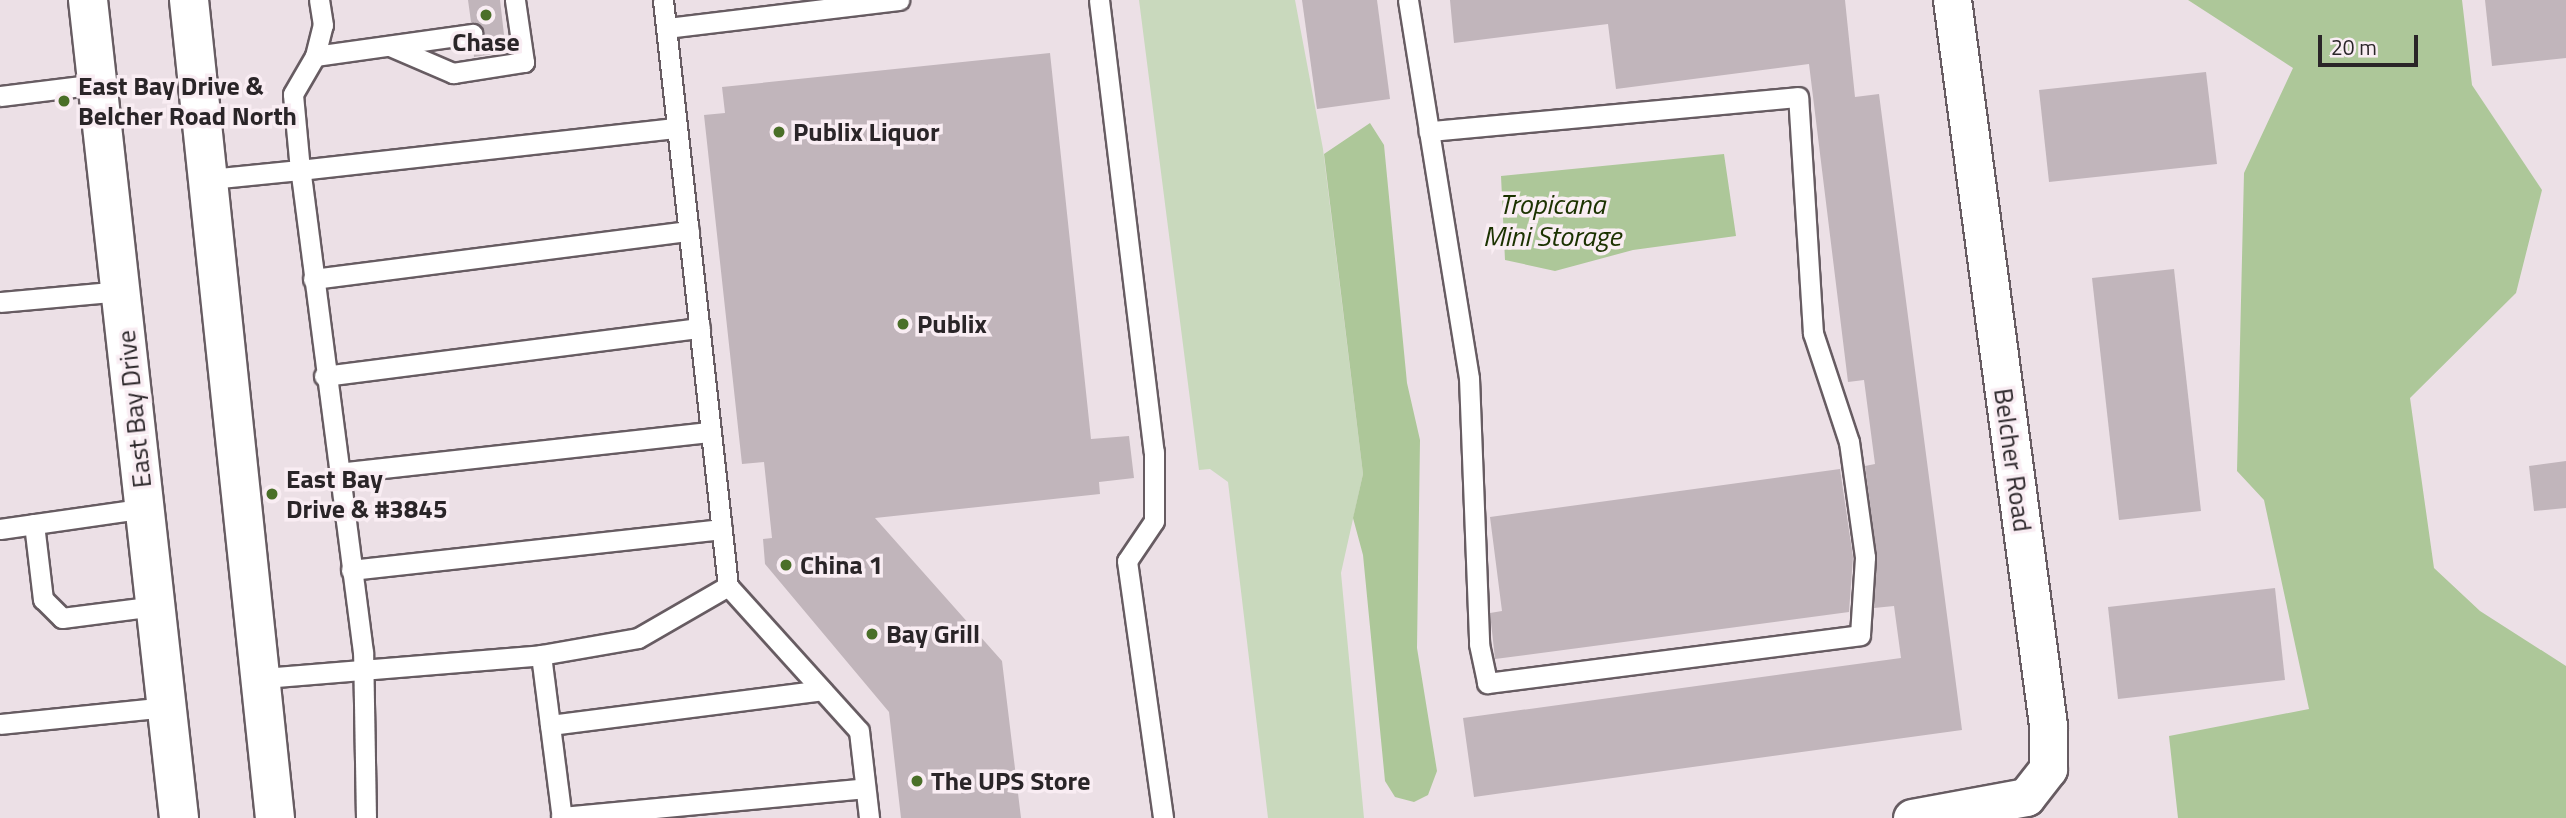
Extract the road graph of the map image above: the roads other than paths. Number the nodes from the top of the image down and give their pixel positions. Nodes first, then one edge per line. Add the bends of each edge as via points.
1 (88, 0) edge
2 (189, 0) edge
3 (319, 0) edge
4 (516, 0) edge
5 (663, 0) edge
6 (899, 0) edge
7 (1099, 0) edge
8 (1408, 0) edge
9 (1952, 0) edge
10 (667, 28) junction
11 (472, 34) dead end
12 (390, 46) junction
13 (315, 56) junction
14 (98, 84) junction
15 (0, 96) edge
16 (677, 128) junction
17 (1429, 131) junction
18 (300, 170) junction
19 (210, 179) junction
20 (689, 231) junction
21 (313, 279) junction
22 (121, 291) junction
23 (0, 302) edge
24 (700, 328) junction
25 (324, 376) junction
26 (711, 432) junction
27 (338, 473) junction
28 (145, 508) junction
29 (34, 524) junction
30 (0, 528) edge
31 (722, 529) junction
32 (351, 570) junction
33 (728, 586) junction
34 (156, 606) junction
35 (541, 655) junction
36 (365, 672) junction
37 (264, 678) junction
38 (822, 690) junction
39 (167, 707) junction
40 (0, 724) edge
41 (550, 725) junction
42 (866, 788) junction
43 (561, 817) edge
44 (179, 818) edge
45 (275, 818) edge
46 (366, 818) edge
47 (869, 818) edge
48 (1163, 818) edge
49 (1912, 818) edge

1 - 14 main road, East Bay Drive
2 - 19 main road
3 - 13 lane via 323,25
4 - 12 lane via 511,29 524,62 453,73
5 - 10 lane
6 - 10 lane
7 - 48 lane via 1154,452 1154,521 1127,561
8 - 17 lane
9 - 49 street, Belcher Road via 2048,725 2048,769 2026,797
10 - 16 lane
11 - 12 lane
12 - 13 lane
13 - 18 lane via 293,94
14 - 15 lane
14 - 22 main road, East Bay Drive
16 - 18 lane
16 - 20 lane
17 - 17 lane via 1469,378 1479,644 1487,683 1860,635 1865,557 1849,442 1813,333 1798,97
18 - 19 lane
18 - 21 lane
19 - 37 main road
20 - 21 lane
20 - 24 lane
21 - 25 lane
22 - 23 lane
22 - 28 main road, East Bay Drive
24 - 25 lane
24 - 26 lane
25 - 27 lane
26 - 27 lane
26 - 31 lane
27 - 32 lane
28 - 29 lane
28 - 34 main road, East Bay Drive
29 - 30 lane
29 - 34 lane via 43,599 62,618
31 - 32 lane
31 - 33 lane
32 - 36 lane
33 - 35 lane via 638,638
33 - 38 lane
34 - 39 main road, East Bay Drive
35 - 36 lane
35 - 41 lane
36 - 37 lane
36 - 46 lane
37 - 45 main road
38 - 41 lane
38 - 42 lane via 859,731
39 - 40 lane
39 - 44 main road, East Bay Drive
41 - 43 lane
42 - 43 lane
42 - 47 lane

